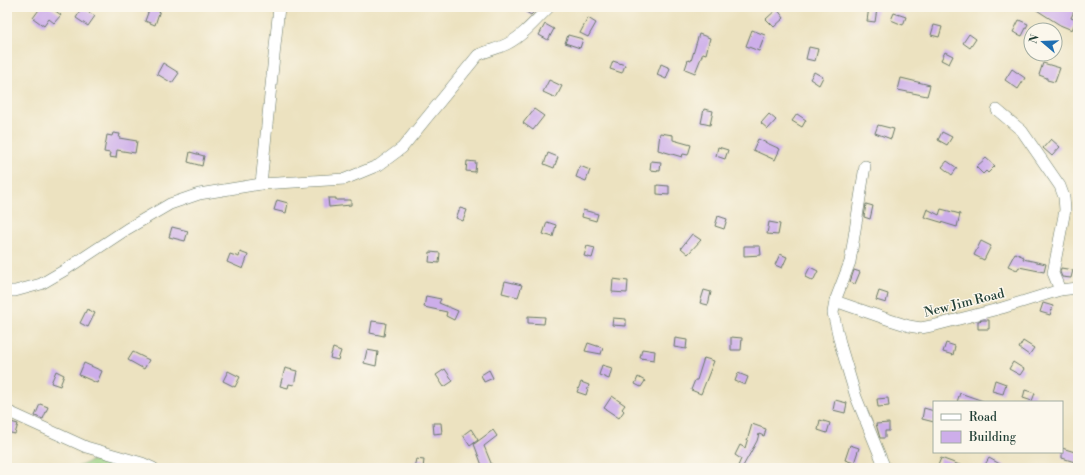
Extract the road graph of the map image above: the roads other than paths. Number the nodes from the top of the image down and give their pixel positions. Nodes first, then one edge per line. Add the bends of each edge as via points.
1 (279, 7) edge
2 (549, 7) edge
3 (997, 110) dead end
4 (865, 166) dead end
5 (261, 184) junction
6 (1078, 288) edge
7 (1060, 290) junction
8 (7, 291) edge
9 (835, 301) junction
10 (7, 411) edge
11 (153, 468) edge
12 (885, 468) edge

1 - 5 street
2 - 5 street via 514,40 478,55 402,148 378,166 344,179
3 - 7 street via 1022,130 1060,186 1064,197 1063,225 1054,273
4 - 9 street via 850,262
5 - 8 street via 199,194 170,204 41,284
6 - 7 street, New Jim Road
7 - 9 street, New Jim Road via 995,310 922,328
9 - 12 street via 833,313 840,347 856,397
10 - 11 street via 86,447

